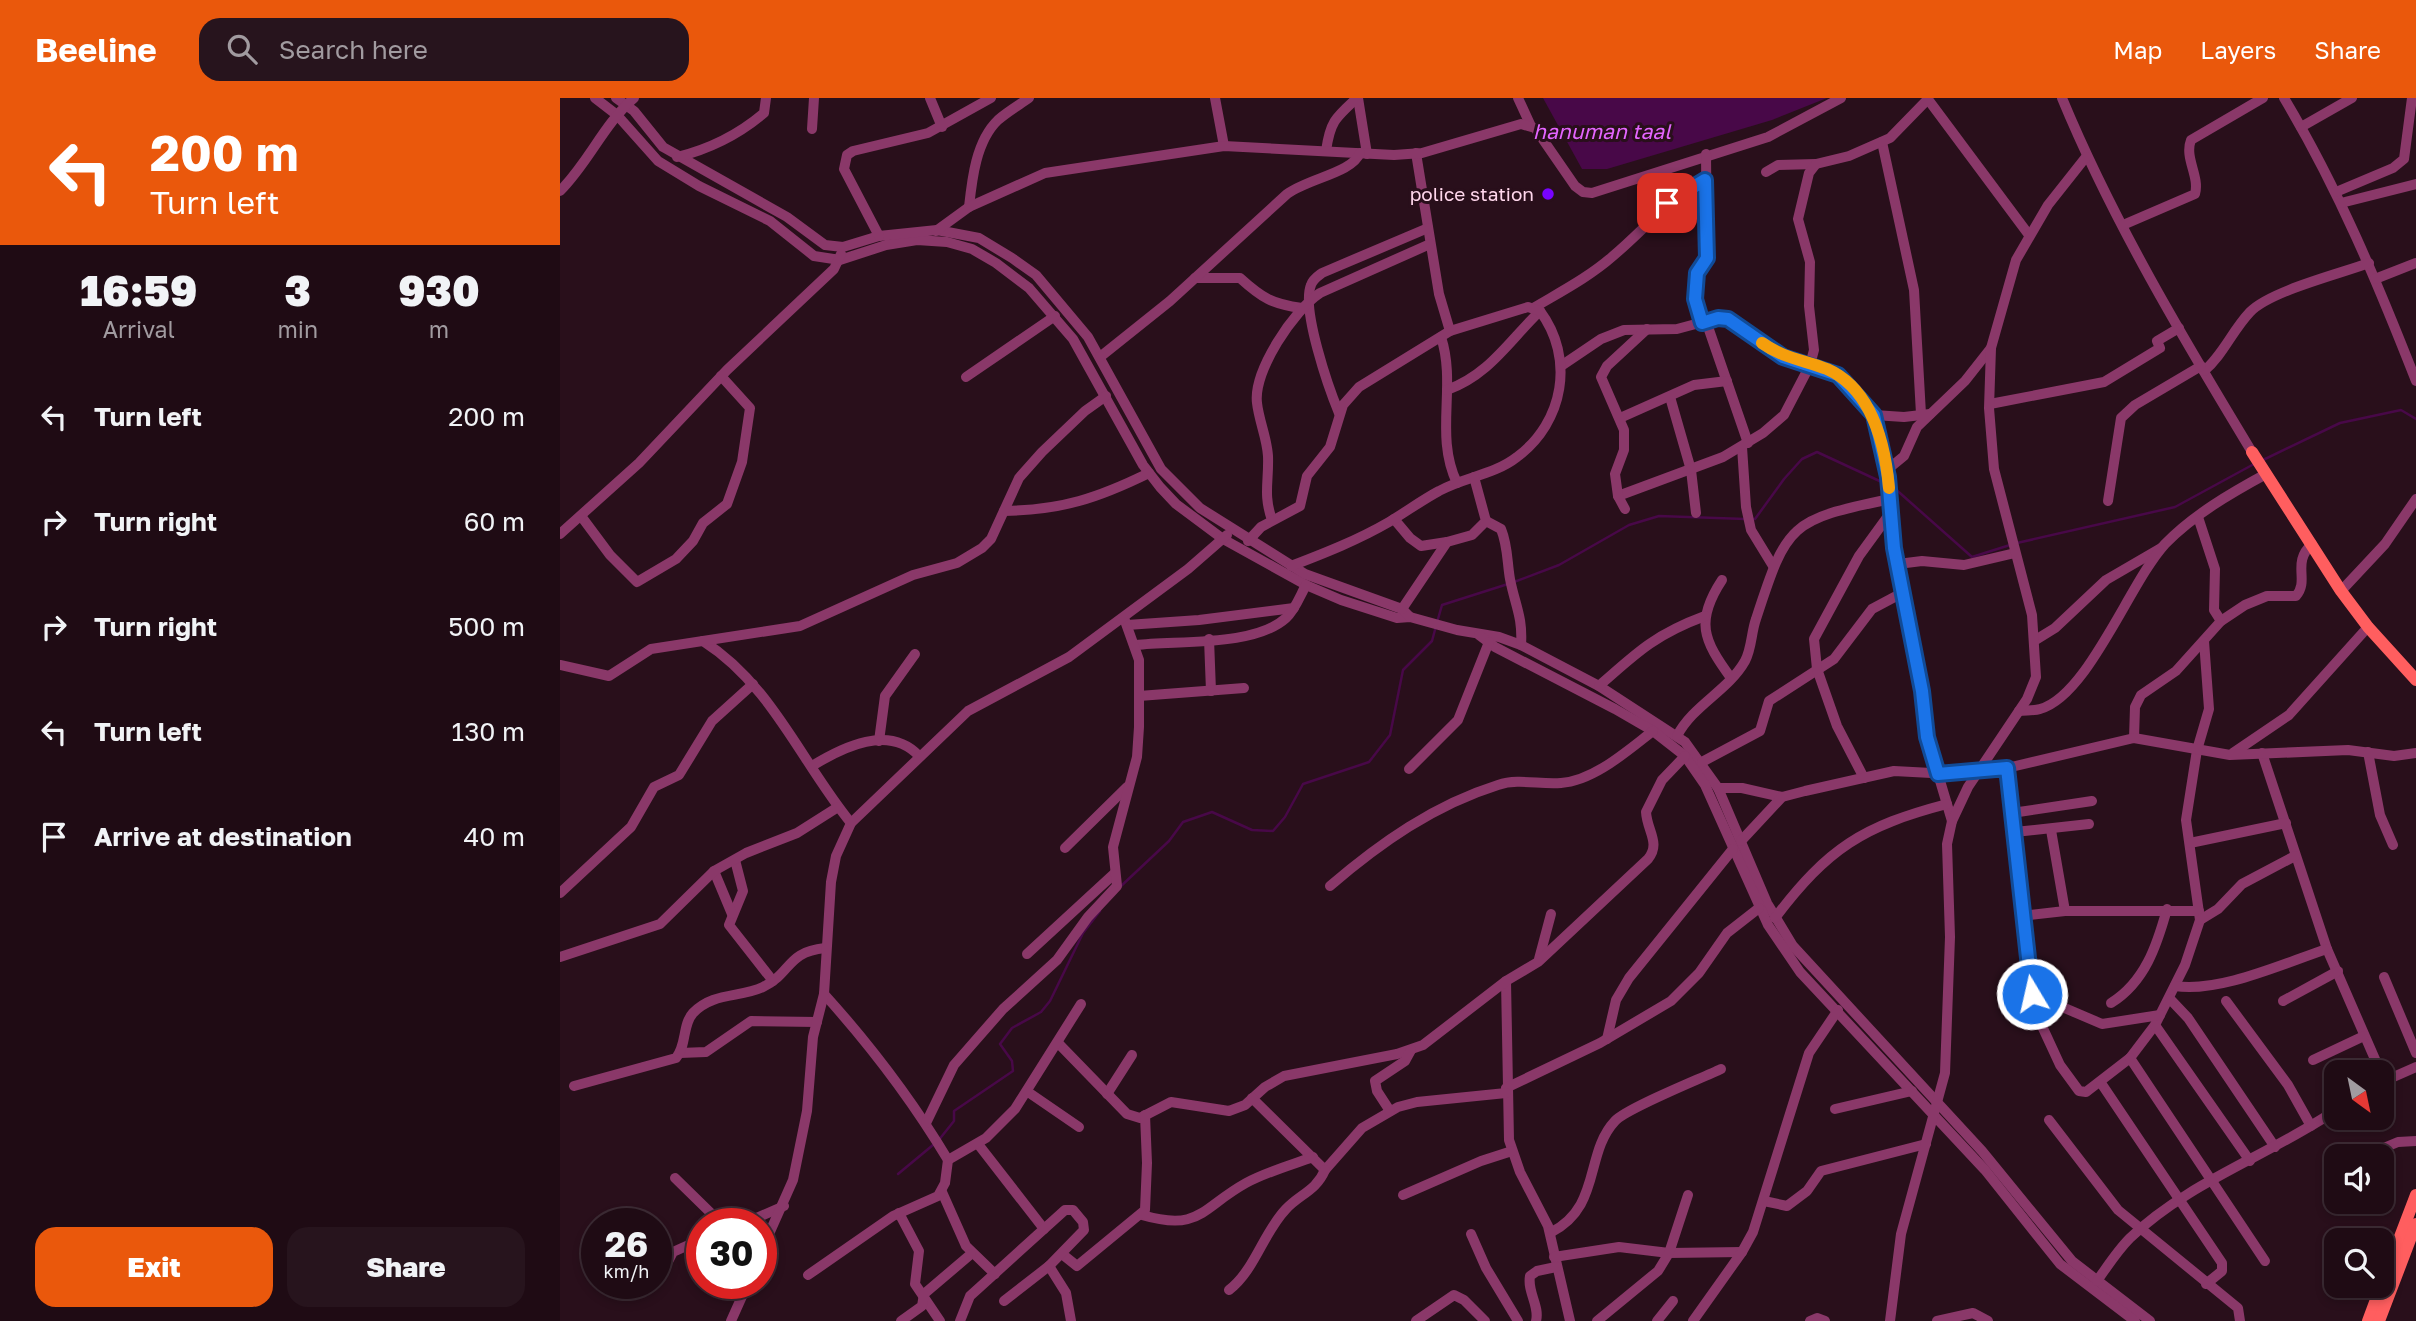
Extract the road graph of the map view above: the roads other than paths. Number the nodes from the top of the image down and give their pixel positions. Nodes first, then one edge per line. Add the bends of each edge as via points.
1 (595, 98) edge
2 (616, 98) edge
3 (766, 98) edge
4 (814, 98) edge
5 (930, 98) edge
6 (991, 98) edge
7 (1029, 98) edge
8 (1215, 98) edge
9 (1357, 98) edge
10 (1518, 98) edge
11 (1841, 98) edge
12 (2263, 98) edge
13 (2352, 98) edge
14 (2412, 98) edge
15 (1928, 99) edge
16 (2288, 99) edge
17 (2066, 100) edge
18 (630, 101) edge
19 (617, 115) junction
20 (997, 121) junction
21 (1530, 124) junction
22 (942, 127) junction
23 (2301, 127) junction
24 (811, 129) dead end
25 (1882, 142) junction
26 (1224, 146) junction
27 (1326, 151) junction
28 (1365, 153) junction
29 (1416, 153) junction
30 (1706, 155) junction
31 (677, 157) junction
32 (2086, 157) junction
33 (1816, 164) junction
34 (1766, 172) dead end
35 (1705, 180) junction
36 (2416, 184) edge
37 (560, 191) edge
38 (2339, 198) junction
39 (969, 207) junction
40 (2123, 225) junction
41 (1428, 228) junction
42 (937, 230) junction
43 (2029, 235) junction
44 (880, 236) junction
45 (927, 241) junction
46 (1430, 244) junction
47 (843, 247) junction
48 (839, 260) junction
49 (2369, 263) junction
50 (2416, 263) edge
51 (1195, 278) junction
52 (2375, 279) junction
53 (1306, 304) junction
54 (1538, 309) junction
55 (1055, 316) junction
56 (1704, 322) junction
57 (2179, 328) junction
58 (1647, 329) junction
59 (1446, 334) junction
60 (1991, 348) junction
61 (1100, 357) junction
62 (1810, 365) junction
63 (1561, 366) junction
64 (2202, 369) junction
65 (721, 376) junction
66 (966, 377) dead end
67 (1727, 381) junction
68 (2416, 382) edge
69 (1447, 390) junction
70 (1106, 396) junction
71 (1670, 397) junction
72 (1990, 404) junction
73 (1339, 413) junction
74 (1925, 414) junction
75 (1874, 415) junction
76 (1620, 418) junction
77 (1745, 445) junction
78 (2252, 452) joint
79 (1690, 470) junction
80 (1149, 473) junction
81 (1888, 473) junction
82 (2266, 474) junction
83 (1474, 477) junction
84 (1457, 483) junction
85 (1618, 496) junction
86 (1890, 497) junction
87 (2416, 499) edge
88 (2108, 501) dead end
89 (1625, 509) dead end
90 (1004, 511) junction
91 (1891, 512) junction
92 (1696, 513) dead end
93 (581, 516) junction
94 (2199, 517) junction
95 (1394, 519) junction
96 (1272, 520) junction
97 (1486, 520) junction
98 (560, 534) edge
99 (1227, 535) junction
100 (1248, 541) junction
101 (1787, 541) junction
102 (1447, 542) junction
103 (2312, 544) junction
104 (2163, 547) junction
105 (1763, 549) junction
106 (2014, 550) junction
107 (1898, 564) junction
108 (1292, 566) junction
109 (1773, 566) junction
110 (1722, 580) dead end
111 (1306, 586) junction
112 (2342, 591) junction
113 (1902, 593) junction
114 (1294, 608) junction
115 (1406, 613) junction
116 (1704, 616) junction
117 (1126, 621) junction
118 (2221, 621) junction
119 (2368, 627) junction
120 (1476, 633) junction
121 (1209, 639) junction
122 (703, 641) junction
123 (2034, 641) junction
124 (2204, 641) junction
125 (1489, 642) junction
126 (1136, 645) junction
127 (1521, 645) junction
128 (915, 654) dead end
129 (560, 664) edge
130 (1817, 669) junction
131 (1731, 678) junction
132 (2416, 680) edge
133 (753, 684) junction
134 (1599, 687) junction
135 (1244, 688) dead end
136 (1211, 691) junction
137 (1139, 696) junction
138 (2019, 711) junction
139 (1653, 731) junction
140 (1677, 736) junction
141 (2134, 738) junction
142 (879, 741) junction
143 (2197, 750) junction
144 (2368, 752) junction
145 (2262, 753) junction
146 (2416, 753) edge
147 (2231, 755) junction
148 (919, 756) junction
149 (1685, 756) junction
150 (1702, 762) junction
151 (812, 766) junction
152 (2007, 768) junction
153 (1409, 769) dead end
154 (1977, 773) junction
155 (1938, 774) junction
156 (1864, 778) junction
157 (1129, 785) junction
158 (1718, 788) junction
159 (1782, 797) junction
160 (2092, 801) dead end
161 (1947, 804) junction
162 (838, 807) junction
163 (2012, 813) junction
164 (1952, 821) junction
165 (851, 823) junction
166 (2287, 823) junction
167 (2089, 824) dead end
168 (2051, 830) junction
169 (2015, 832) junction
170 (2190, 843) junction
171 (1737, 845) junction
172 (2393, 845) dead end
173 (1065, 848) dead end
174 (2295, 856) junction
175 (735, 859) junction
176 (714, 871) junction
177 (1115, 873) junction
178 (1330, 886) dead end
179 (560, 893) edge
180 (1759, 908) junction
181 (2167, 909) junction
182 (2065, 911) junction
183 (732, 914) junction
184 (1551, 914) dead end
185 (2200, 915) junction
186 (2022, 916) junction
187 (1775, 918) junction
188 (825, 948) junction
189 (2328, 948) junction
190 (1027, 954) dead end
191 (560, 957) edge
192 (1538, 961) junction
193 (2338, 971) junction
194 (2384, 976) dead end
195 (773, 981) junction
196 (1506, 981) junction
197 (2175, 986) junction
198 (824, 994) junction
199 (2032, 994) junction
200 (2170, 999) junction
201 (2225, 1001) dead end
202 (2283, 1001) dead end
203 (2111, 1003) dead end
204 (1082, 1004) dead end
205 (1838, 1010) junction
206 (2158, 1020) junction
207 (817, 1021) junction
208 (2364, 1036) junction
209 (1607, 1039) junction
210 (1059, 1044) junction
211 (1411, 1051) junction
212 (680, 1053) junction
213 (2416, 1053) edge
214 (1132, 1055) dead end
215 (2130, 1058) junction
216 (2313, 1060) dead end
217 (2375, 1060) edge
218 (2416, 1067) edge
219 (1721, 1069) dead end
220 (2394, 1073) edge
221 (2101, 1083) junction
222 (574, 1086) dead end
223 (1506, 1090) junction
224 (1912, 1091) junction
225 (1028, 1092) junction
226 (1107, 1094) junction
227 (1252, 1098) junction
228 (1835, 1109) dead end
229 (1936, 1109) junction
230 (1390, 1111) junction
231 (1145, 1115) junction
232 (2324, 1118) edge
233 (2049, 1120) dead end
234 (926, 1124) junction
235 (2311, 1126) junction
236 (1079, 1127) dead end
237 (2416, 1141) edge
238 (978, 1143) junction
239 (1926, 1144) junction
240 (2393, 1144) edge
241 (2275, 1147) junction
242 (1511, 1151) junction
243 (1313, 1157) junction
244 (948, 1160) junction
245 (2250, 1161) junction
246 (1325, 1170) junction
247 (675, 1178) dead end
248 (2212, 1182) junction
249 (942, 1192) junction
250 (1403, 1195) dead end
251 (1688, 1195) dead end
252 (2416, 1195) edge
253 (2182, 1200) junction
254 (1764, 1201) junction
255 (706, 1208) edge
256 (783, 1209) junction
257 (777, 1211) edge
258 (899, 1213) junction
259 (1142, 1215) junction
260 (777, 1220) edge
261 (2413, 1223) edge
262 (1044, 1229) junction
263 (2139, 1230) junction
264 (1550, 1233) junction
265 (1471, 1234) dead end
266 (1742, 1252) junction
267 (971, 1254) junction
268 (1062, 1254) junction
269 (1669, 1254) junction
270 (2394, 1260) edge
271 (2266, 1261) dead end
272 (1555, 1262) junction
273 (1049, 1266) junction
274 (995, 1274) junction
275 (808, 1275) dead end
276 (2097, 1281) junction
277 (2206, 1284) junction
278 (1229, 1290) dead end
279 (923, 1298) junction
280 (2376, 1298) edge
281 (741, 1299) edge
282 (1004, 1301) dead end
283 (1673, 1301) dead end
284 (1894, 1319) edge
285 (731, 1321) edge
286 (901, 1321) edge
287 (940, 1321) edge
288 (960, 1321) edge
289 (1071, 1321) edge
290 (1416, 1321) edge
291 (1485, 1321) edge
292 (1518, 1321) edge
293 (1536, 1321) edge
294 (1570, 1321) edge
295 (1597, 1321) edge
296 (1657, 1321) edge
297 (1693, 1321) edge
298 (1810, 1321) edge
299 (1825, 1321) edge
300 (1937, 1321) edge
301 (1988, 1321) edge
302 (2135, 1321) edge
303 (2150, 1321) edge
304 (2240, 1321) edge
305 (2368, 1321) edge
306 (2379, 1321) edge

1 - 19 street
2 - 18 street
3 - 31 street via 764,113 718,145
4 - 24 street
5 - 22 street
6 - 20 street
6 - 22 street
7 - 20 street
8 - 26 street
9 - 27 street via 1333,120
9 - 28 street
10 - 21 street
11 - 30 street via 1768,137
12 - 40 street via 2191,140 2195,194
13 - 23 street
14 - 38 street via 2404,159
15 - 25 street via 1901,130
15 - 43 street
16 - 23 street
17 - 32 street
18 - 19 street
18 - 31 street via 663,147
19 - 37 street
19 - 48 street via 645,148 676,173 769,221 814,256
20 - 39 street via 978,157
21 - 29 street
21 - 30 street via 1583,192 1604,191
22 - 44 street via 915,138 853,151 844,161 849,181
23 - 38 street
25 - 33 street
25 - 74 street via 1914,290
26 - 27 street
26 - 39 street via 1045,173
27 - 28 street
28 - 29 street
28 - 51 street via 1347,169 1302,183 1287,194
29 - 41 street
30 - 35 street
31 - 47 street via 787,217 825,245
32 - 40 street
32 - 43 street
33 - 34 street via 1778,165
33 - 62 street via 1798,210 1810,262 1814,336
35 - 54 street via 1667,203 1614,256
35 - 56 street via 1707,258 1697,273 1695,299
36 - 38 street
38 - 49 street
39 - 42 street
40 - 57 street
41 - 46 street
41 - 53 street via 1322,273 1312,283
42 - 44 street
42 - 45 street
42 - 61 street via 979,238 1036,275
43 - 60 street via 2016,260
44 - 47 street
45 - 48 street via 886,245
45 - 55 street via 972,249 996,262
46 - 53 street via 1350,278
46 - 59 street
47 - 48 street
48 - 65 street
49 - 52 street
49 - 64 street via 2266,299 2251,311 2220,356
50 - 52 street
51 - 53 street via 1240,278 1262,298 1282,305
51 - 61 street
52 - 68 street
53 - 73 street via 1322,372
53 - 96 street via 1276,346 1256,394 1268,455 1264,492
54 - 59 street
54 - 63 street via 1556,337
54 - 69 street via 1498,359 1472,379
55 - 66 street
55 - 70 street
56 - 58 street via 1677,329
56 - 62 street via 1718,318 1735,322 1783,357
56 - 67 street
57 - 64 street
57 - 72 street via 2157,341 2160,348 2104,382
58 - 63 street via 1624,330 1601,339
58 - 76 street via 1602,373 1603,385
59 - 69 street
59 - 73 street via 1359,387
60 - 72 street
60 - 74 street via 1965,381
61 - 99 street via 1161,469
62 - 75 street via 1838,375
62 - 77 street via 1784,415
63 - 83 street via 1555,411 1542,432 1517,458
64 - 78 street
64 - 88 street via 2135,405 2121,418
65 - 93 street via 639,463
65 - 93 street via 750,408 742,463 727,504 703,523 676,559 637,582
67 - 71 street via 1705,382
67 - 77 street
69 - 84 street via 1444,440
70 - 80 street
70 - 90 street via 1042,452 1019,478
71 - 76 street
71 - 79 street
72 - 106 street via 1994,470
73 - 96 street via 1330,447 1307,476 1300,506
74 - 75 street
74 - 81 street via 1904,456
75 - 81 street
76 - 85 street via 1626,441 1615,474
77 - 79 street
77 - 105 street via 1745,508
78 - 82 main road
79 - 85 street
79 - 92 street
80 - 90 street via 1086,501
80 - 99 street via 1176,504
81 - 86 street
82 - 94 street
82 - 103 main road
83 - 84 street
83 - 97 street
84 - 95 street
85 - 89 street
86 - 91 street
86 - 101 street via 1809,520
87 - 112 street via 2385,544
90 - 122 street via 982,548 957,563 913,575 800,625
91 - 107 street
91 - 130 street via 1859,556 1817,632 1813,646
93 - 98 street
94 - 104 street
94 - 118 street via 2216,569 2214,610
95 - 102 street via 1421,545
95 - 108 street
96 - 100 street
97 - 102 street via 1472,535
97 - 127 street via 1502,529 1506,543 1523,622
99 - 100 street
99 - 111 street
99 - 117 street
100 - 108 street
101 - 105 street
101 - 109 street
102 - 115 street
103 - 112 main road
103 - 118 street via 2302,556 2296,596 2267,596
104 - 123 street via 2106,580 2055,628
104 - 138 street via 2074,683 2040,709
105 - 109 street
106 - 107 street via 1964,565
106 - 123 street via 2032,615
107 - 113 street
108 - 115 street
109 - 131 street via 1747,658
110 - 116 street
111 - 114 street
111 - 115 street via 1397,618
112 - 119 main road
113 - 130 street via 1871,609 1834,659
113 - 155 street via 1927,737
114 - 117 street via 1199,620
114 - 121 street via 1286,618 1260,632
115 - 120 street
116 - 131 street via 1712,650
116 - 134 street via 1642,646
117 - 126 street
117 - 148 street via 1051,669 968,711
118 - 124 street
119 - 132 main road
119 - 147 street via 2290,715
120 - 125 street
120 - 127 street
121 - 126 street
121 - 136 street
122 - 129 street via 651,649 609,676
122 - 133 street via 731,660
123 - 138 street via 2036,677
124 - 141 street via 2176,671 2141,695 2134,708
124 - 143 street via 2209,709
125 - 139 street
125 - 153 street via 1458,720
126 - 137 street
127 - 134 street
128 - 142 street via 884,696
130 - 150 street via 1769,701 1755,735
130 - 156 street via 1837,726
131 - 140 street via 1695,710
133 - 151 street
133 - 179 street via 712,721 679,775 654,787 631,827
134 - 140 street
135 - 136 street
136 - 137 street
137 - 157 street via 1137,757
138 - 154 street
139 - 149 street
139 - 178 street via 1578,779 1501,784 1454,803 1400,831
140 - 150 street
141 - 143 street
141 - 152 street
142 - 148 street via 902,742
142 - 151 street via 852,744
143 - 147 street
143 - 170 street via 2187,807
144 - 145 street
144 - 146 street
144 - 172 street via 2380,815
145 - 147 street
145 - 166 street
148 - 165 street
149 - 171 street
149 - 192 street via 1662,780 1646,813 1654,851
150 - 158 street
151 - 162 street
152 - 154 street
152 - 163 street
154 - 155 street
154 - 164 street
155 - 156 street via 1908,770
155 - 161 street
156 - 159 street
157 - 173 street
157 - 177 street via 1114,846
158 - 159 street
158 - 171 street
159 - 171 street
160 - 163 street
161 - 164 street
161 - 187 street via 1902,816 1838,848
162 - 165 street
162 - 175 street via 797,833
163 - 169 street
164 - 229 street via 1946,863 1950,937 1947,1049
165 - 188 street via 836,856
166 - 170 street
166 - 174 street
167 - 168 street
168 - 169 street
168 - 182 street
169 - 186 street
170 - 185 street
171 - 180 street
171 - 187 street
171 - 209 street via 1629,978 1616,1000
174 - 185 street via 2242,884 2218,908
174 - 189 street
175 - 176 street
175 - 183 street via 743,891
176 - 183 street
176 - 191 street via 660,924
177 - 190 street
177 - 234 street via 1114,891 1057,960 1003,1009 954,1065
180 - 205 street via 1780,947
180 - 209 street via 1727,933 1699,973 1671,1001
181 - 182 street
181 - 185 street
181 - 203 street via 2151,957 2131,987
182 - 186 street
183 - 195 street via 731,930
184 - 192 street
185 - 197 street
186 - 199 street
187 - 229 street via 1793,946
188 - 195 street via 802,952
188 - 198 street
189 - 193 street
189 - 197 street via 2225,982 2199,988
192 - 196 street
193 - 202 street
193 - 208 street
194 - 213 street
195 - 212 street via 719,997 696,1010 687,1022
196 - 211 street
196 - 223 street
197 - 200 street
198 - 207 street
198 - 234 street via 872,1046
199 - 206 street via 2102,1024
199 - 221 street via 2043,1031 2075,1086 2082,1093
200 - 206 street
200 - 241 street via 2188,1018
201 - 235 street via 2288,1085
204 - 210 street
205 - 224 street
205 - 254 street via 1810,1054
206 - 215 street
206 - 245 street
207 - 212 street via 751,1021 712,1049
207 - 256 street via 807,1111
208 - 216 street
208 - 217 street
209 - 223 street
210 - 225 street
210 - 226 street
211 - 227 street via 1284,1076
211 - 230 street via 1375,1081
212 - 222 street via 671,1060
214 - 226 street
215 - 221 street
215 - 248 street
218 - 220 street
219 - 264 street via 1615,1121 1581,1205 1567,1223
221 - 253 street
223 - 230 street via 1407,1103
223 - 242 street
224 - 228 street
224 - 229 street
225 - 236 street
225 - 238 street
226 - 231 street via 1127,1114
227 - 231 street via 1238,1110 1171,1102
227 - 243 street
229 - 239 street
229 - 276 street via 1982,1151 2072,1261
229 - 302 street via 2060,1264
230 - 246 street via 1362,1128
231 - 259 street via 1147,1200
232 - 235 street
233 - 263 street via 2101,1192
234 - 244 street
235 - 241 street
237 - 240 street
238 - 244 street
238 - 262 street
239 - 254 street via 1821,1171 1807,1191 1787,1206
239 - 284 street via 1900,1234
241 - 245 street
242 - 250 street
242 - 264 street
243 - 246 street
243 - 259 street via 1246,1183 1196,1219 1168,1221
244 - 249 street
245 - 248 street
246 - 278 street via 1312,1191 1285,1210 1244,1276
247 - 255 street
248 - 253 street
248 - 271 street
249 - 258 street
249 - 267 street
251 - 269 street
252 - 261 main road
253 - 263 street
253 - 277 street via 2222,1263 2221,1271
254 - 266 street
256 - 257 street
256 - 260 street
258 - 275 street
258 - 279 street via 919,1251 915,1284
259 - 268 street via 1077,1266
261 - 270 main road
261 - 306 main road
262 - 268 street via 1069,1209 1083,1222 1084,1230
262 - 274 street
263 - 276 street
263 - 277 street
264 - 272 street
265 - 292 street
266 - 269 street
266 - 297 street
267 - 274 street
267 - 279 street
268 - 273 street
269 - 272 street via 1619,1247
269 - 295 street via 1640,1288
272 - 293 street via 1530,1276
272 - 294 street
273 - 282 street
273 - 289 street via 1066,1293
274 - 288 street via 965,1301
276 - 303 street
277 - 304 street via 2238,1308
279 - 286 street via 922,1306
279 - 287 street
280 - 305 main road
281 - 285 street
283 - 296 street
290 - 291 street via 1454,1295
298 - 299 street
300 - 301 street via 1973,1313

